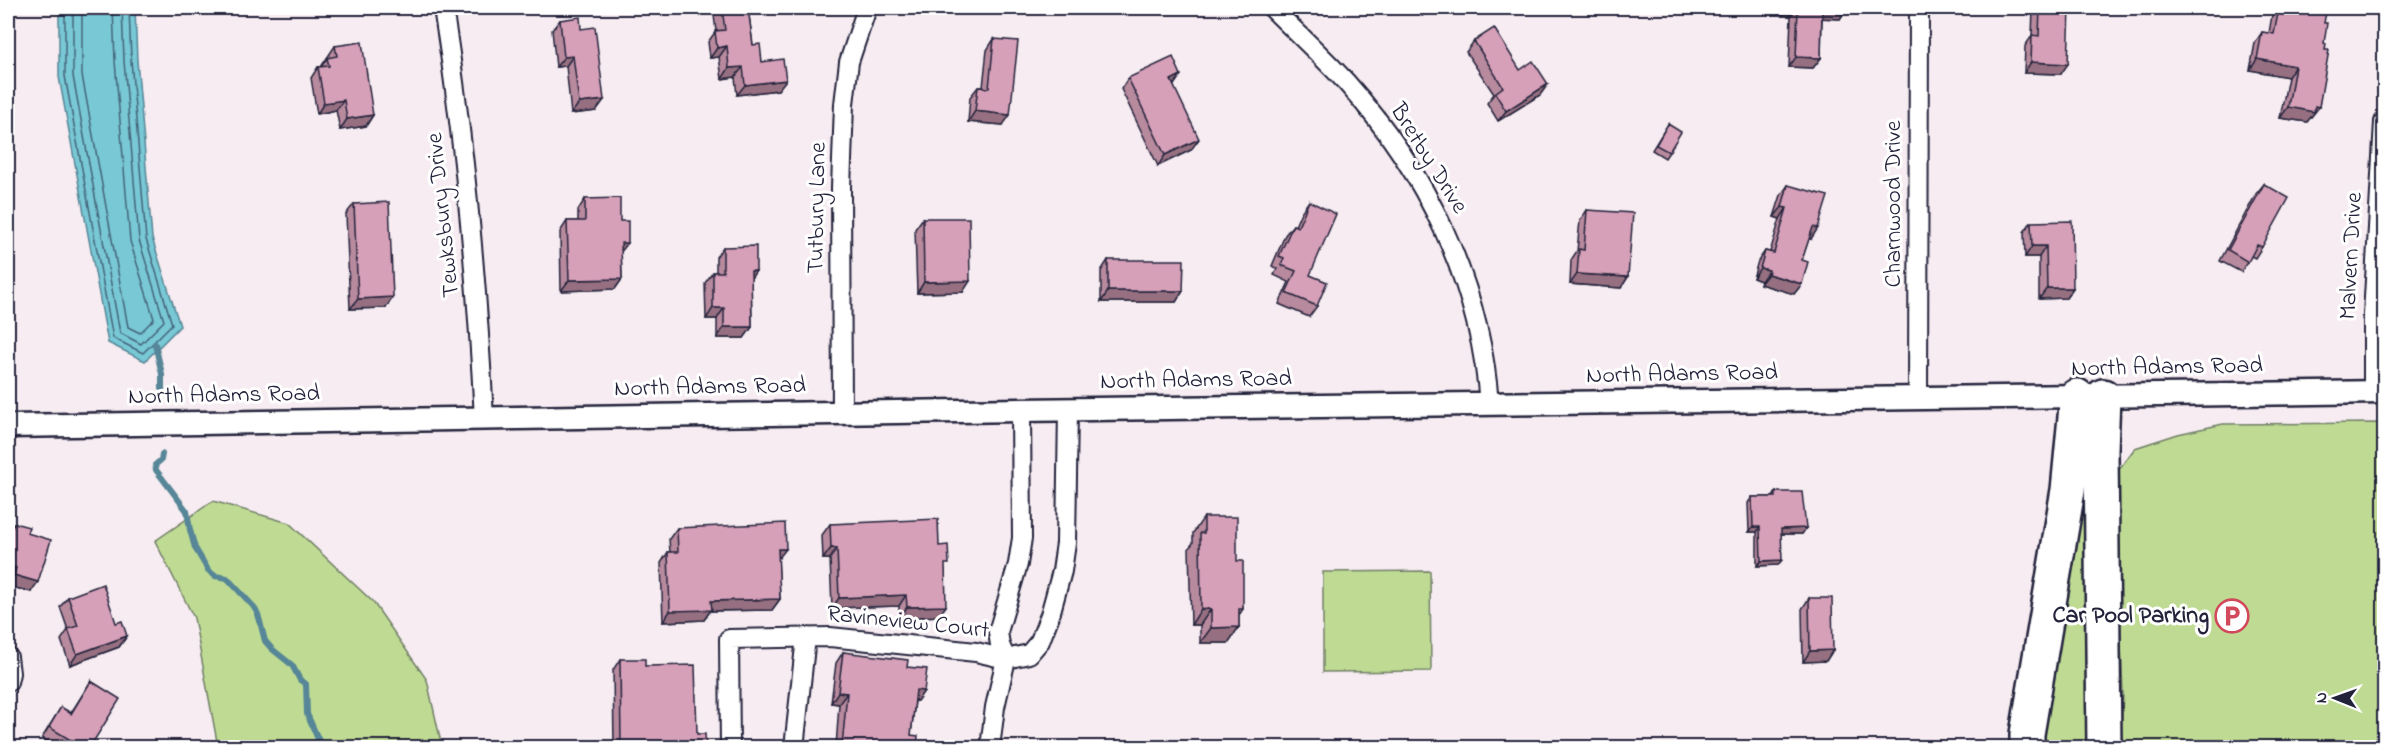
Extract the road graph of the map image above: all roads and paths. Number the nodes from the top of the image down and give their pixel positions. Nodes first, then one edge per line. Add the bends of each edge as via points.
1 (443, 8) edge
2 (867, 8) edge
3 (1272, 8) edge
4 (1919, 8) edge
5 (2385, 122) edge
6 (2379, 392) edge
7 (2090, 396) junction
8 (1918, 400) junction
9 (1488, 405) junction
10 (1068, 409) junction
11 (1021, 410) junction
12 (842, 413) junction
13 (484, 419) junction
14 (8, 426) edge
15 (806, 637) junction
16 (8, 657) edge
17 (1006, 659) junction
18 (8, 682) edge
19 (730, 747) edge
20 (794, 747) edge
21 (990, 747) edge
22 (2027, 747) edge
23 (2104, 747) edge

1 - 13 street, Tewksbury Drive via 475,270
2 - 12 street, Tutbury Lane via 849,62 844,104
3 - 9 street, Bretby Drive via 1346,82 1397,147 1428,197 1448,239 1480,333
4 - 8 street, Charnwood Drive
5 - 6 street, Malvern Drive via 2373,305
6 - 7 street, North Adams Road
7 - 8 street, North Adams Road
7 - 22 highway via 2068,490
7 - 23 highway via 2101,520
8 - 9 street, North Adams Road
9 - 10 street, North Adams Road
10 - 11 street, North Adams Road
10 - 17 street via 1068,512 1062,571 1040,641 1029,654
11 - 12 street, North Adams Road
11 - 17 street via 1022,538 998,632
12 - 13 street, North Adams Road
13 - 14 street, North Adams Road
15 - 17 street, Ravineview Court via 976,652
15 - 19 street, Ravineview Court via 729,639
15 - 20 street, Ravineview Court
16 - 18 street
17 - 21 street

